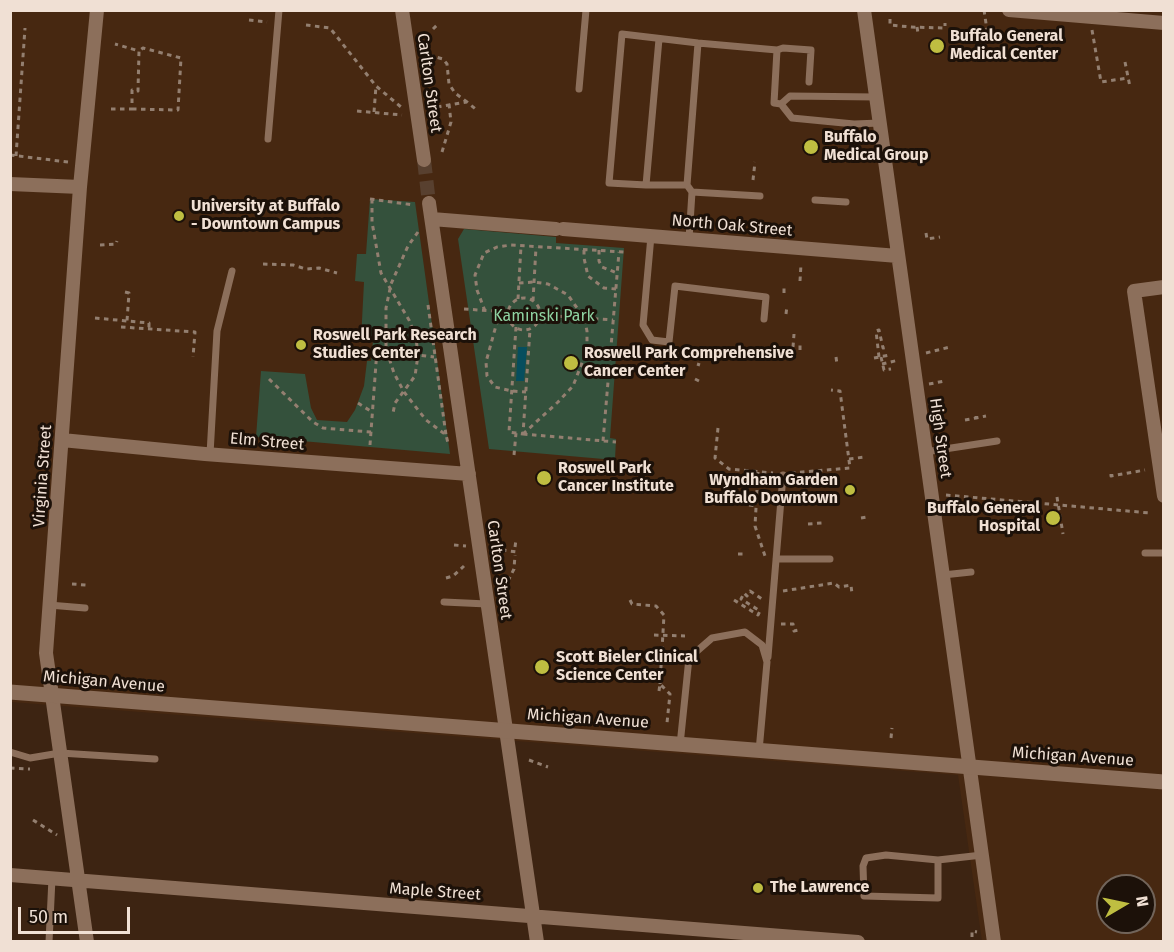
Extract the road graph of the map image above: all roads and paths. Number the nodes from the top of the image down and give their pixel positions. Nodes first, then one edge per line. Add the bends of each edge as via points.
1 (97, 10) edge
2 (279, 10) edge
3 (402, 10) edge
4 (586, 10) edge
5 (864, 10) edge
6 (984, 10) edge
7 (1009, 10) edge
8 (890, 19) dead end
9 (1093, 19) edge
10 (249, 20) dead end
11 (267, 22) dead end
12 (945, 23) dead end
13 (1164, 23) edge
14 (306, 25) dead end
15 (437, 25) dead end
16 (917, 27) junction
17 (25, 28) dead end
18 (433, 28) dead end
19 (987, 30) dead end
20 (918, 33) dead end
21 (659, 39) junction
22 (698, 43) junction
23 (115, 44) dead end
24 (135, 44) dead end
25 (134, 50) junction
26 (777, 50) junction
27 (140, 51) junction
28 (429, 55) dead end
29 (1125, 62) dead end
30 (1128, 78) junction
31 (809, 82) dead end
32 (376, 86) junction
33 (1130, 87) dead end
34 (579, 88) dead end
35 (876, 97) junction
36 (467, 102) junction
37 (449, 104) junction
38 (781, 104) junction
39 (401, 107) dead end
40 (437, 107) dead end
41 (111, 109) dead end
42 (132, 109) junction
43 (178, 110) junction
44 (357, 111) dead end
45 (478, 111) dead end
46 (374, 112) junction
47 (402, 115) dead end
48 (176, 118) dead end
49 (880, 123) junction
50 (268, 139) dead end
51 (442, 152) dead end
52 (10, 155) edge
53 (16, 156) junction
54 (424, 160) tunnel mouth
55 (755, 162) dead end
56 (70, 163) dead end
57 (753, 180) dead end
58 (10, 184) edge
59 (646, 185) junction
60 (687, 185) junction
61 (80, 187) junction
62 (692, 192) junction
63 (760, 196) dead end
64 (816, 200) dead end
65 (846, 202) dead end
66 (429, 203) tunnel mouth
67 (414, 205) dead end
68 (432, 219) junction
69 (926, 233) dead end
70 (651, 236) junction
71 (940, 237) dead end
72 (689, 239) junction
73 (117, 241) dead end
74 (420, 244) dead end
75 (100, 245) dead end
76 (521, 246) junction
77 (536, 247) junction
78 (584, 250) junction
79 (599, 250) junction
80 (619, 252) junction
81 (624, 252) dead end
82 (898, 256) junction
83 (263, 264) dead end
84 (801, 264) dead end
85 (232, 271) dead end
86 (338, 273) dead end
87 (617, 273) junction
88 (800, 281) dead end
89 (534, 282) junction
90 (519, 283) junction
91 (784, 285) dead end
92 (1164, 287) edge
93 (616, 289) junction
94 (389, 290) junction
95 (125, 292) dead end
96 (784, 293) dead end
97 (518, 299) junction
98 (427, 300) dead end
99 (533, 301) junction
100 (787, 306) dead end
101 (464, 309) dead end
102 (485, 311) junction
103 (500, 311) junction
104 (509, 312) junction
105 (786, 314) dead end
106 (540, 315) junction
107 (150, 317) dead end
108 (95, 318) dead end
109 (584, 318) junction
110 (764, 319) dead end
111 (613, 320) junction
112 (127, 321) junction
113 (149, 323) junction
114 (121, 327) dead end
115 (516, 327) junction
116 (149, 328) junction
117 (530, 329) junction
118 (794, 334) dead end
119 (800, 341) dead end
120 (793, 347) dead end
121 (888, 347) dead end
122 (800, 350) dead end
123 (387, 351) junction
124 (418, 355) junction
125 (890, 355) dead end
126 (193, 357) dead end
127 (435, 357) junction
128 (836, 357) dead end
129 (880, 357) junction
130 (874, 358) dead end
131 (837, 364) dead end
132 (891, 369) dead end
133 (269, 379) dead end
134 (945, 381) dead end
135 (929, 384) dead end
136 (831, 390) dead end
137 (512, 391) junction
138 (404, 392) junction
139 (526, 392) junction
140 (358, 403) dead end
141 (372, 412) junction
142 (393, 413) dead end
143 (986, 416) dead end
144 (965, 420) dead end
145 (718, 428) dead end
146 (371, 432) junction
147 (516, 433) junction
148 (523, 434) junction
149 (446, 435) junction
150 (62, 440) junction
151 (603, 441) junction
152 (997, 441) dead end
153 (616, 442) dead end
154 (448, 443) dead end
155 (370, 445) dead end
156 (925, 452) junction
157 (210, 454) junction
158 (514, 455) dead end
159 (865, 457) dead end
160 (849, 459) junction
161 (1145, 471) dead end
162 (758, 472) junction
163 (775, 473) dead end
164 (469, 474) junction
165 (783, 474) joint
166 (1111, 474) dead end
167 (946, 495) dead end
168 (1164, 496) edge
169 (1057, 497) dead end
170 (749, 505) dead end
171 (757, 506) junction
172 (1150, 513) dead end
173 (867, 517) dead end
174 (861, 518) dead end
175 (822, 523) dead end
176 (808, 524) dead end
177 (1063, 534) dead end
178 (516, 540) dead end
179 (515, 547) dead end
180 (1145, 553) dead end
181 (1164, 553) edge
182 (738, 554) dead end
183 (745, 554) dead end
184 (515, 555) dead end
185 (766, 559) dead end
186 (776, 559) junction
187 (830, 559) dead end
188 (464, 566) dead end
189 (971, 572) dead end
190 (943, 575) junction
191 (446, 578) dead end
192 (72, 584) dead end
193 (86, 585) dead end
194 (504, 589) dead end
195 (782, 591) dead end
196 (852, 594) dead end
197 (769, 596) dead end
198 (630, 600) dead end
199 (734, 600) dead end
200 (444, 602) dead end
201 (487, 604) junction
202 (49, 606) junction
203 (85, 608) dead end
204 (779, 624) dead end
205 (799, 630) dead end
206 (654, 635) dead end
207 (663, 636) junction
208 (685, 636) dead end
209 (767, 662) junction
210 (660, 684) junction
211 (659, 691) dead end
212 (10, 692) edge
213 (51, 696) junction
214 (667, 723) dead end
215 (892, 728) dead end
216 (506, 731) junction
217 (891, 738) dead end
218 (680, 745) junction
219 (759, 751) junction
220 (10, 752) edge
221 (60, 753) junction
222 (155, 759) dead end
223 (529, 760) dead end
224 (548, 767) dead end
225 (970, 767) junction
226 (1164, 782) edge
227 (33, 820) dead end
228 (63, 838) dead end
229 (982, 855) junction
230 (938, 860) junction
231 (10, 875) edge
232 (52, 878) junction
233 (78, 880) junction
234 (534, 916) junction
235 (977, 932) dead end
236 (972, 937) dead end
237 (49, 942) edge
238 (87, 942) edge
239 (537, 942) edge
240 (858, 942) edge
241 (994, 942) edge

1 - 61 street, Virginia Street
2 - 50 lane
3 - 54 street, Carlton Street
4 - 34 lane
5 - 35 street, High Street
6 - 19 path
7 - 9 street
8 - 16 path via 890,25
9 - 13 street
9 - 30 path via 1101,82
10 - 11 path
12 - 16 path via 945,28
14 - 32 path via 330,28
15 - 18 path
16 - 20 path
17 - 53 path
21 - 22 lane
21 - 59 lane
21 - 59 lane via 622,34 609,183
22 - 26 lane
22 - 60 lane
23 - 25 path
24 - 25 path
25 - 27 path
26 - 31 lane via 811,50
26 - 38 lane via 774,103
27 - 42 path via 138,91 132,90
27 - 43 path via 142,48 181,58
28 - 36 path via 443,59 449,84
29 - 30 path
30 - 33 path
32 - 39 path
32 - 46 path
35 - 38 lane via 790,96
35 - 49 street, High Street
36 - 37 path
36 - 45 path
37 - 40 path
37 - 51 path via 451,122
38 - 49 lane via 792,118
41 - 42 path
42 - 43 path
43 - 48 path
44 - 46 path
46 - 47 path
49 - 82 street, High Street
52 - 53 path
53 - 56 path
55 - 57 path
58 - 61 street
59 - 60 lane
60 - 62 lane
61 - 150 street, Virginia Street
62 - 63 lane
62 - 72 lane
64 - 65 lane
66 - 68 street, Carlton Street
67 - 94 path via 371,199 381,273
68 - 70 street, North Oak Street
68 - 164 street, Carlton Street
69 - 71 path via 927,239
70 - 72 street, North Oak Street
70 - 110 lane via 643,325 652,340 669,342 675,286 766,297
72 - 82 street, North Oak Street
73 - 75 path
74 - 94 path via 418,232
76 - 77 path
76 - 90 path
76 - 102 path via 497,247 484,253 479,262 475,275
77 - 78 path
77 - 89 path
78 - 79 path
78 - 93 path via 588,276 604,288
79 - 80 path
79 - 87 path via 602,267
80 - 81 path
80 - 87 path
82 - 156 street, High Street
83 - 86 path via 319,267
84 - 88 path
85 - 157 lane via 217,331
87 - 93 path
89 - 90 path
89 - 99 path
89 - 109 path via 548,284 568,295
90 - 97 path
91 - 96 path
92 - 168 street via 1134,291
93 - 111 path
94 - 123 path
94 - 124 path via 409,320
95 - 112 path via 129,293
97 - 99 path
97 - 104 path
98 - 127 path
99 - 106 path
100 - 105 path
101 - 102 path
102 - 103 path
103 - 104 path
103 - 137 path via 486,362 487,376 495,387
104 - 115 path via 510,322
106 - 109 path
106 - 117 path
107 - 113 path
108 - 112 path
109 - 111 path
109 - 148 path via 587,350 573,386
111 - 151 path
112 - 113 path
113 - 116 path
114 - 116 path
115 - 117 path
115 - 137 path
116 - 126 path via 195,332
117 - 139 path
118 - 120 path
119 - 122 path
121 - 129 path via 883,348 879,330 876,331
123 - 124 path
123 - 138 path
123 - 141 path via 374,349
124 - 127 path
124 - 138 path via 415,376
125 - 129 path
127 - 149 path
128 - 131 path
129 - 130 path
129 - 132 path via 884,370
133 - 146 path via 323,428
134 - 135 path
136 - 160 path via 840,391
137 - 139 path
137 - 147 path via 509,432
138 - 142 path
138 - 149 path via 426,420
139 - 148 path
140 - 141 path
141 - 146 path
143 - 144 path
145 - 162 path via 715,458 729,469
146 - 155 path
147 - 148 path
147 - 158 path
148 - 151 path
149 - 154 path
150 - 157 street, Elm Street
150 - 202 street, Virginia Street
151 - 153 path
152 - 156 lane
156 - 190 street, High Street
157 - 164 street, Elm Street
159 - 160 path
160 - 165 path via 850,468
161 - 166 path
162 - 163 path
162 - 171 path
164 - 201 street, Carlton Street
165 - 186 lane
167 - 172 path
169 - 177 path
170 - 171 path
171 - 185 path via 755,526
173 - 174 path
175 - 176 path
178 - 179 path
180 - 181 lane
182 - 183 path
184 - 194 path
186 - 187 lane
186 - 209 lane
188 - 191 path
189 - 190 lane
190 - 225 street, High Street
192 - 193 path
195 - 196 path via 834,583 839,587 851,585
197 - 199 path via 762,599 750,591 747,596 744,593 741,599 760,611 758,615
198 - 207 path via 632,604 656,606 664,615
200 - 201 lane
201 - 216 street, Carlton Street
202 - 203 lane
202 - 213 street, Virginia Street via 46,653
204 - 205 path via 793,624 794,631
206 - 207 path
207 - 208 path
207 - 210 path
209 - 218 lane via 762,645 745,632 712,638 689,658
209 - 219 lane
210 - 211 path
210 - 214 path via 670,694
212 - 213 street, Michigan Avenue
213 - 216 street, Michigan Avenue
213 - 221 street, Virginia Street
215 - 217 path
216 - 218 street, Michigan Avenue
216 - 234 street, Carlton Street
218 - 219 street, Michigan Avenue
219 - 225 street, Michigan Avenue
220 - 221 lane via 30,758
221 - 222 lane
221 - 233 street, Virginia Street
223 - 224 path
225 - 226 street, Michigan Avenue
225 - 229 street, High Street
227 - 228 path
229 - 230 lane
229 - 241 street, High Street
230 - 230 lane via 886,855 866,858 864,896 938,898
231 - 232 street, Maple Street
232 - 233 street, Maple Street
232 - 237 lane
233 - 234 street, Maple Street
233 - 238 street, Virginia Street
234 - 239 street, Carlton Street
234 - 240 street, Maple Street
235 - 236 path via 972,932

